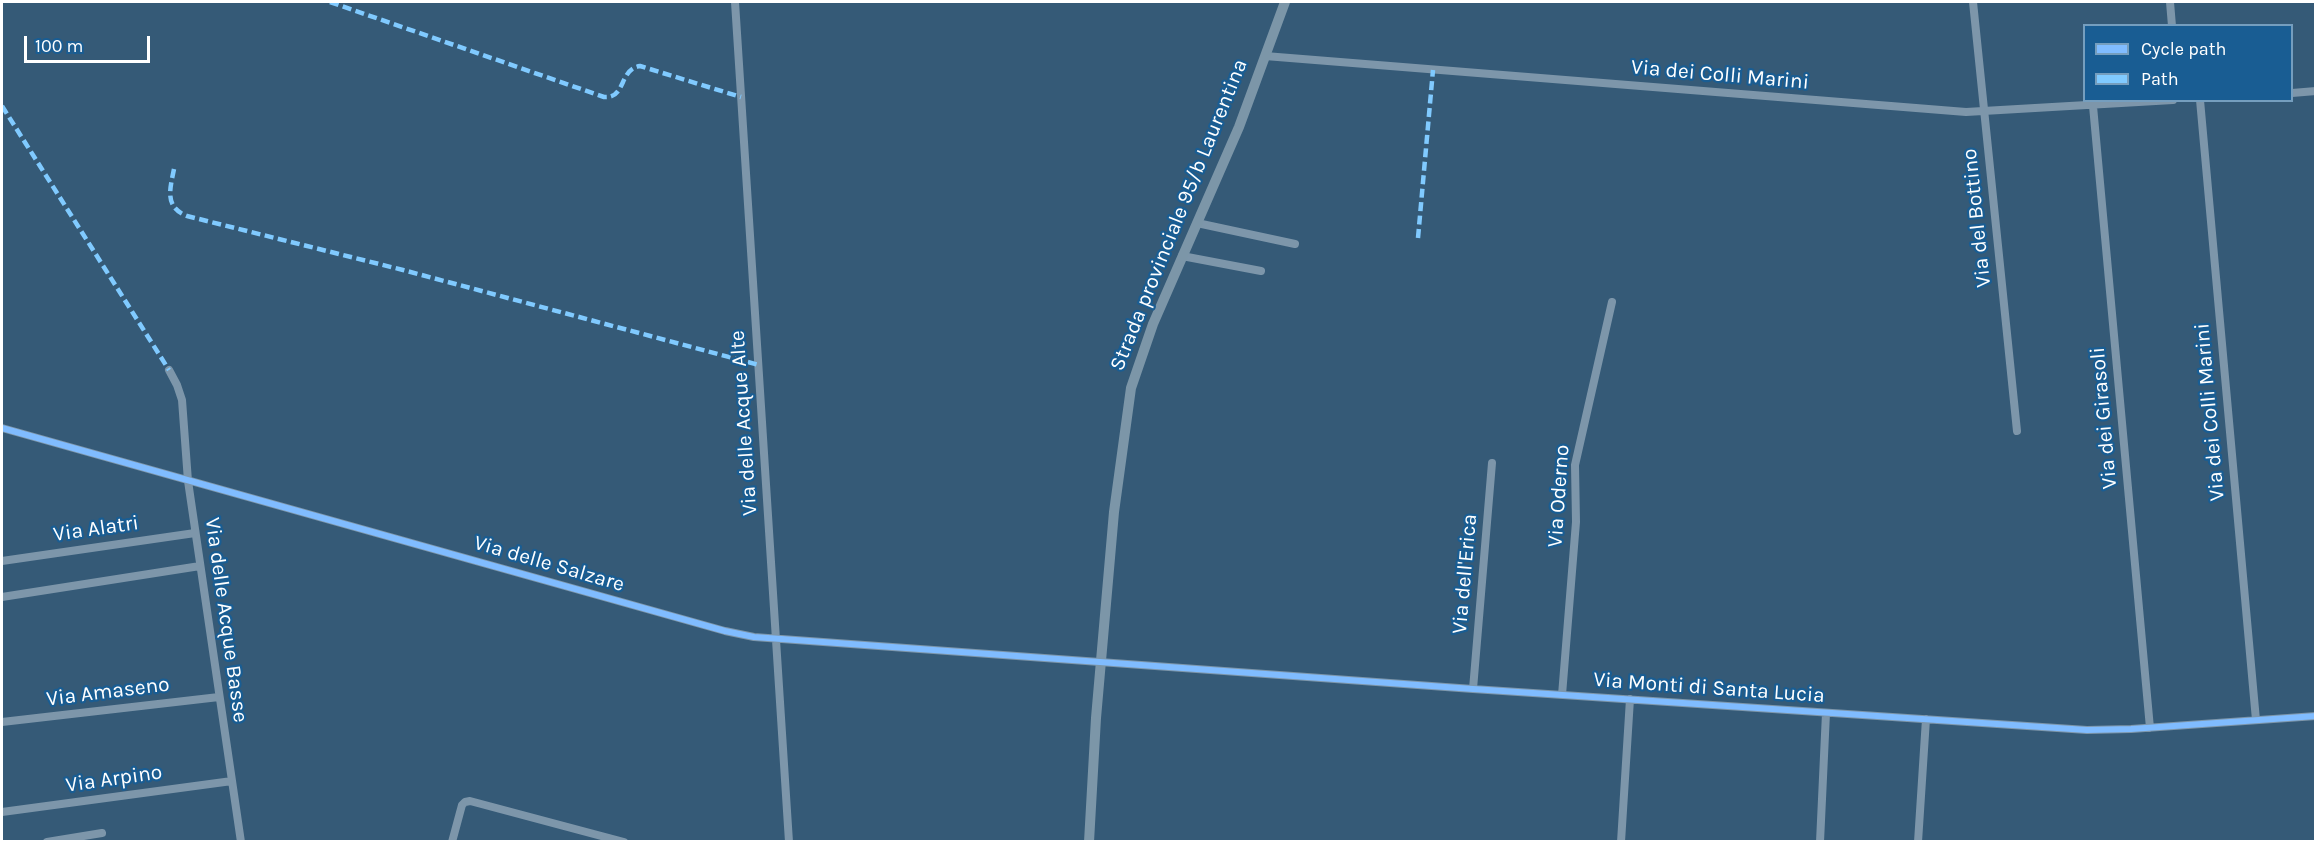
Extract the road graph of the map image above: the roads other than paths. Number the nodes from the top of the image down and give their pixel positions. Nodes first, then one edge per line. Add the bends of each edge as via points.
1 (735, 2) edge
2 (1285, 2) edge
3 (1973, 2) edge
4 (2170, 2) edge
5 (2172, 24) edge
6 (1265, 56) junction
7 (2316, 92) edge
8 (2293, 93) edge
9 (2141, 102) edge
10 (2200, 102) edge
11 (2093, 105) junction
12 (1984, 112) junction
13 (1197, 222) junction
14 (1295, 244) dead end
15 (1182, 256) junction
16 (1261, 271) dead end
17 (1612, 302) dead end
18 (169, 370) dead end
19 (2, 428) edge
20 (2018, 431) dead end
21 (1492, 462) dead end
22 (188, 481) junction
23 (195, 533) junction
24 (2, 561) edge
25 (200, 566) junction
26 (2, 597) edge
27 (776, 638) junction
28 (1101, 662) junction
29 (1473, 689) junction
30 (1562, 695) junction
31 (219, 696) junction
32 (1630, 699) junction
33 (1826, 713) junction
34 (2316, 716) edge
35 (1926, 719) junction
36 (2256, 720) junction
37 (2, 722) edge
38 (2150, 728) junction
39 (232, 781) junction
40 (2, 812) edge
41 (102, 833) dead end
42 (612, 840) edge
43 (47, 842) edge
44 (241, 842) edge
45 (452, 842) edge
46 (624, 842) edge
47 (789, 842) edge
48 (1089, 842) edge
49 (1621, 842) edge
50 (1820, 842) edge
51 (1918, 842) edge

1 - 27 street, Via delle Acque Alte
2 - 6 main road, Strada provinciale 95/b Laurentina
3 - 12 street, Via del Bottino
4 - 5 street
6 - 12 street, Via dei Colli Marini
6 - 13 main road, Strada provinciale 95/b Laurentina
7 - 8 street
9 - 11 street, Via dei Colli Marini
10 - 36 street, Via dei Colli Marini
11 - 12 street, Via dei Colli Marini
11 - 38 street, Via dei Girasoli
12 - 20 street, Via del Bottino
13 - 14 street
13 - 15 main road, Strada provinciale 95/b Laurentina
15 - 16 street
15 - 28 main road, Strada provinciale 95/b Laurentina via 1145,343 1129,395
17 - 30 street, Via Oderno via 1575,465 1576,522
18 - 22 street, Via delle Acque Basse via 182,400
19 - 22 street, Via delle Salzare
21 - 29 street, Via dell'Erica
22 - 23 street, Via delle Acque Basse
22 - 27 street, Via delle Salzare via 726,631
23 - 24 street, Via Alatri
23 - 25 street, Via delle Acque Basse
25 - 26 street
25 - 31 street, Via delle Acque Basse
27 - 28 street, Via delle Salzare
27 - 47 street, Via delle Acque Alte
28 - 29 street, Via Monti di Santa Lucia
28 - 48 main road, Strada provinciale 95/b Laurentina
29 - 30 street, Via Monti di Santa Lucia
30 - 32 street, Via Monti di Santa Lucia
31 - 37 street, Via Amaseno
31 - 39 street, Via delle Acque Basse
32 - 33 street, Via Monti di Santa Lucia
32 - 49 street
33 - 35 street, Via Monti di Santa Lucia
33 - 50 street
34 - 36 street, Via Monti di Santa Lucia
35 - 38 street, Via Monti di Santa Lucia via 2093,730
35 - 51 street
36 - 38 street, Via Monti di Santa Lucia
39 - 40 street, Via Arpino
39 - 44 street, Via delle Acque Basse
41 - 43 street
42 - 45 street via 470,801 462,806
42 - 46 street

